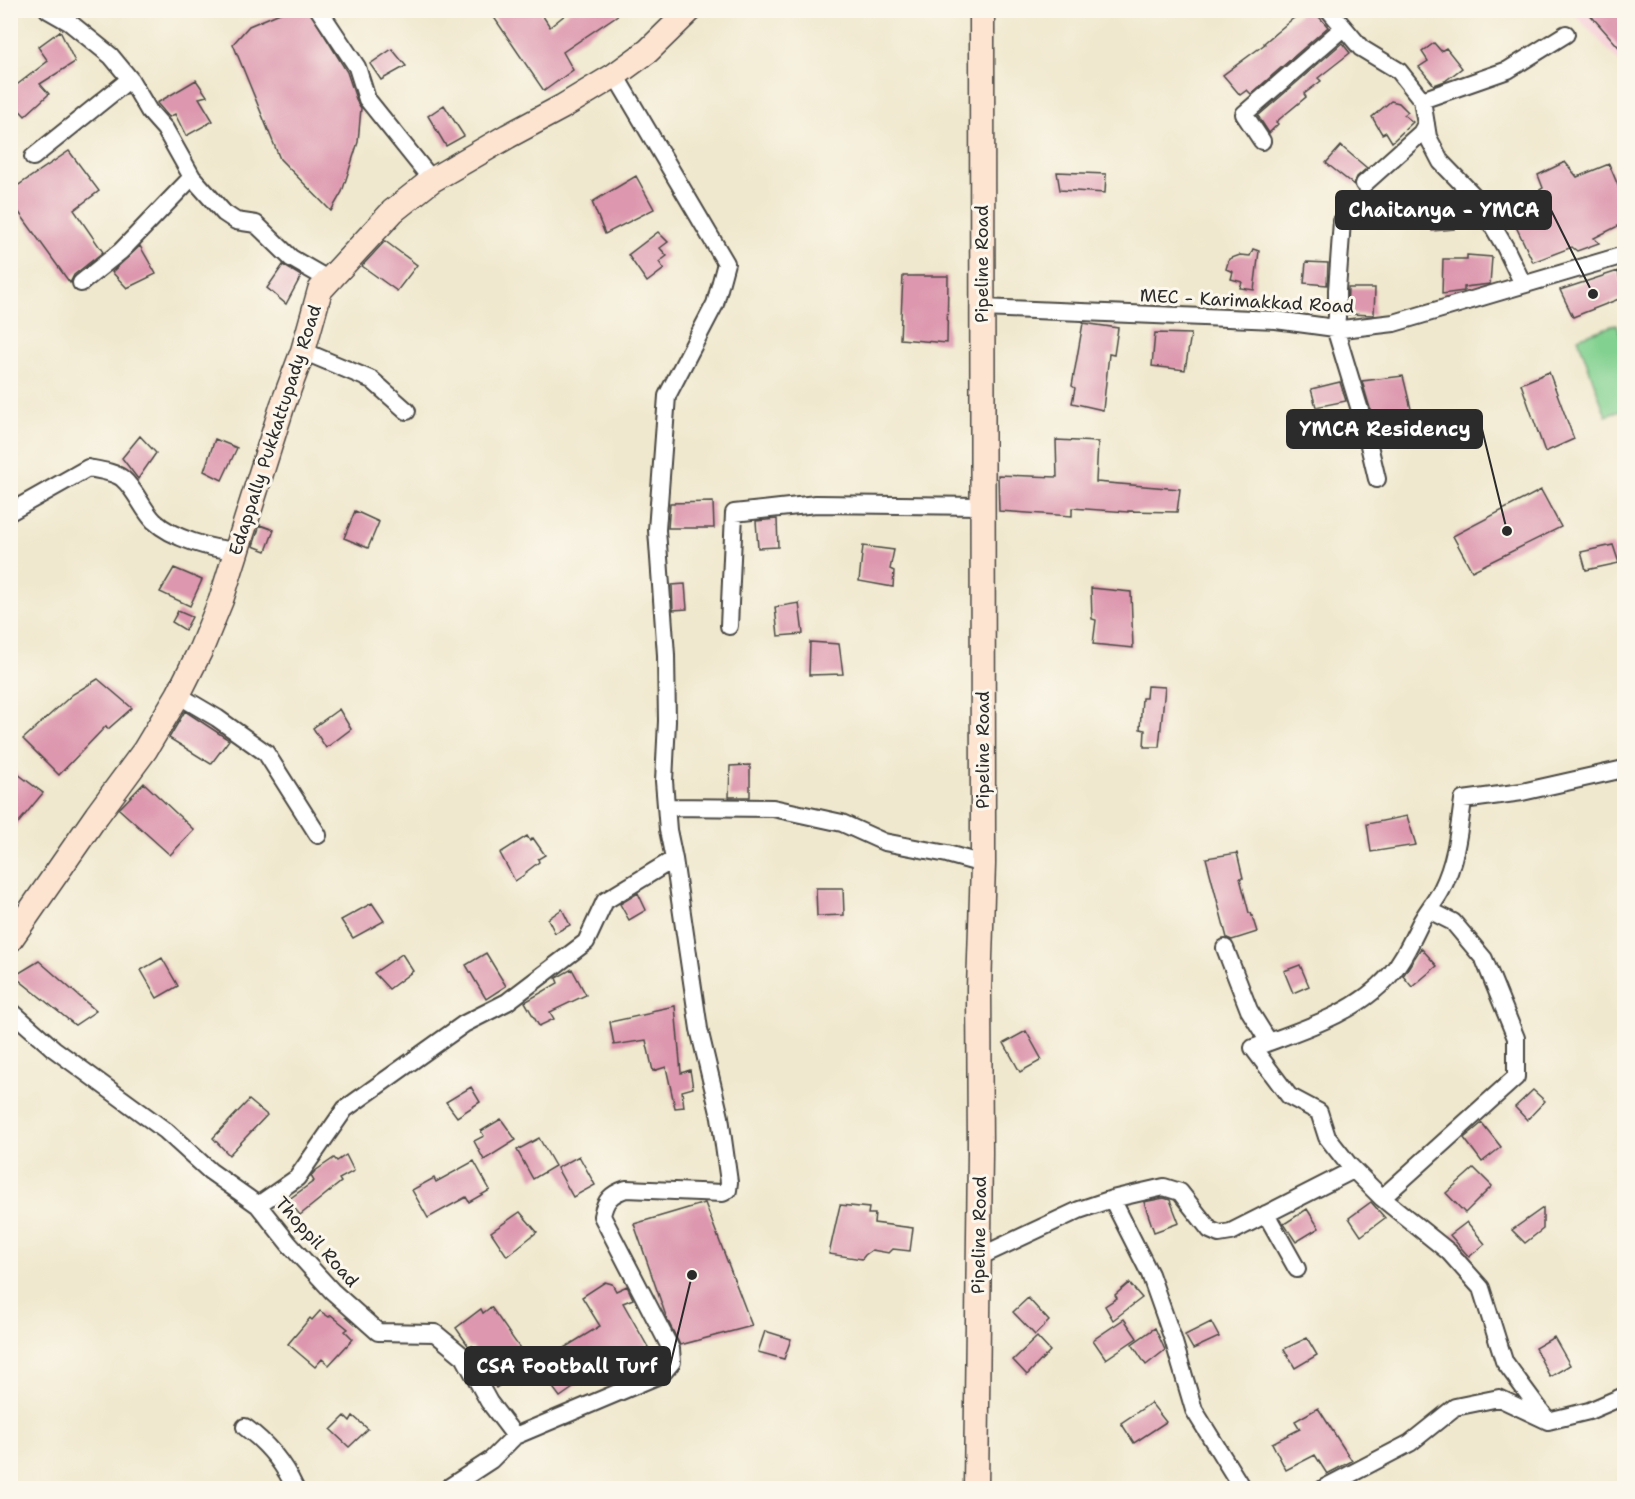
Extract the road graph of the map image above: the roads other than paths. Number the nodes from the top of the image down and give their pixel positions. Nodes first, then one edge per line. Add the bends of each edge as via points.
1 (48, 10) edge
2 (319, 10) edge
3 (690, 10) edge
4 (982, 10) edge
5 (1329, 10) edge
6 (73, 16) edge
7 (1343, 28) junction
8 (1566, 34) dead end
9 (615, 75) junction
10 (130, 79) junction
11 (1422, 100) junction
12 (1426, 124) junction
13 (1262, 141) dead end
14 (33, 157) dead end
15 (192, 177) junction
16 (432, 180) junction
17 (1365, 184) dead end
18 (1342, 221) dead end
19 (1624, 255) edge
20 (329, 280) junction
21 (81, 283) dead end
22 (1523, 285) junction
23 (982, 308) junction
24 (1335, 328) junction
25 (303, 351) junction
26 (407, 411) dead end
27 (1377, 479) dead end
28 (982, 506) junction
29 (10, 512) edge
30 (236, 550) junction
31 (729, 626) dead end
32 (178, 695) junction
33 (1624, 769) edge
34 (666, 807) junction
35 (318, 835) dead end
36 (674, 859) junction
37 (983, 864) junction
38 (1429, 910) junction
39 (10, 940) edge
40 (1225, 948) dead end
41 (10, 1010) edge
42 (1269, 1042) junction
43 (1353, 1170) junction
44 (1382, 1197) junction
45 (1112, 1199) junction
46 (258, 1205) junction
47 (1266, 1214) junction
48 (979, 1257) junction
49 (1298, 1269) dead end
50 (1624, 1396) edge
51 (1548, 1421) junction
52 (245, 1427) dead end
53 (515, 1436) junction
54 (295, 1488) edge
55 (448, 1488) edge
56 (976, 1488) edge
57 (1242, 1488) edge
58 (1324, 1488) edge

1 - 6 street
2 - 16 street via 357,68 367,99
3 - 9 street, Edappally Pukkattupady Road via 648,51
4 - 23 street, Pipeline Road
5 - 7 street
6 - 10 street
7 - 11 street via 1361,48 1399,71
7 - 13 street via 1244,114
8 - 11 street via 1508,70
9 - 16 street, Edappally Pukkattupady Road
9 - 34 street via 726,263 715,304 667,396 657,530 666,655
10 - 14 street
10 - 15 street
11 - 12 street
12 - 17 street via 1421,134
12 - 22 street via 1441,162 1477,199
15 - 20 street via 230,217 256,224 291,258
15 - 21 street via 121,251
16 - 20 street, Edappally Pukkattupady Road via 393,211
18 - 24 street
19 - 22 street, MEC - Karimakkad Road
20 - 25 street, Edappally Pukkattupady Road via 320,290
22 - 24 street, MEC - Karimakkad Road via 1394,323
23 - 24 street, MEC - Karimakkad Road via 1276,320
23 - 28 street, Pipeline Road
24 - 27 street
25 - 26 street via 372,380
25 - 30 street, Edappally Pukkattupady Road
28 - 31 street via 816,504 734,513
28 - 37 street, Pipeline Road
29 - 30 street via 88,468 123,479 155,522 178,535 220,550
30 - 32 street, Edappally Pukkattupady Road via 217,610
32 - 35 street via 266,753
32 - 39 street, Edappally Pukkattupady Road via 145,750
33 - 38 street via 1522,792 1463,800 1452,865
34 - 36 street
34 - 37 street via 773,808 842,824 884,842
36 - 46 street via 605,901 586,942 507,1002 456,1030 345,1109 297,1178
36 - 53 street via 699,1029 720,1117 728,1190 723,1193 626,1189 604,1203 602,1216 671,1349 672,1362 662,1374
37 - 48 street, Pipeline Road
38 - 42 street via 1390,975 1369,995 1333,1017
38 - 44 street via 1454,922 1484,959 1516,1038 1516,1077
40 - 42 street via 1249,1010
41 - 46 street, Thoppil Road via 54,1049
42 - 43 street via 1253,1048 1289,1096 1319,1112 1327,1137
43 - 44 street
43 - 47 street
44 - 51 street via 1449,1252 1481,1288 1504,1361
45 - 47 street via 1164,1187 1180,1192 1210,1230 1219,1234
45 - 48 street via 1079,1210
45 - 57 street via 1150,1274 1194,1410
46 - 53 street, Thoppil Road via 332,1291 378,1332 435,1333 464,1357 489,1402
47 - 49 street
48 - 56 street, Pipeline Road
50 - 51 street via 1589,1411
51 - 58 street via 1499,1398 1455,1407 1410,1443
52 - 54 street via 267,1444
53 - 55 street via 491,1460

